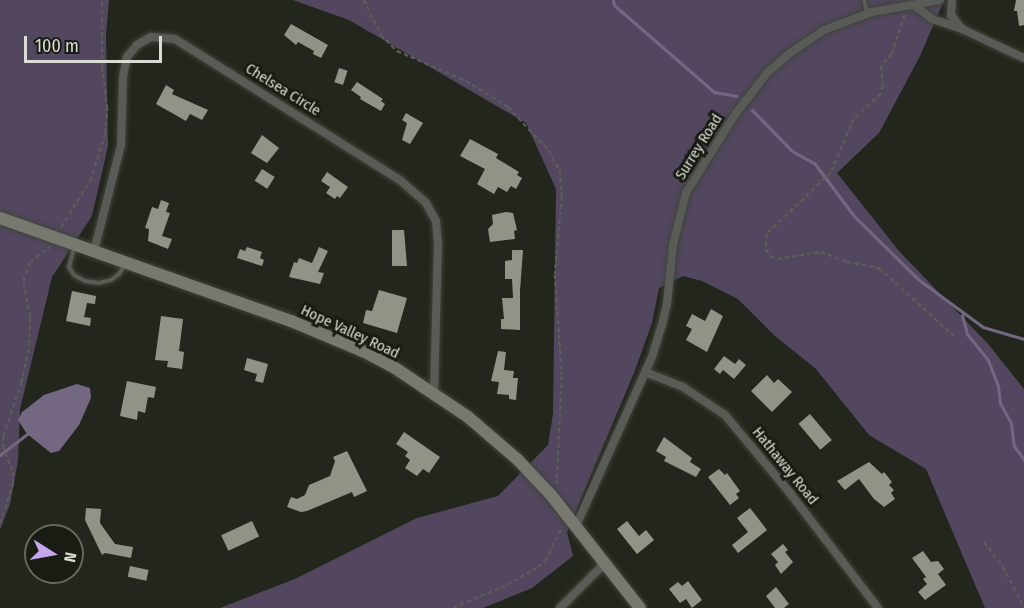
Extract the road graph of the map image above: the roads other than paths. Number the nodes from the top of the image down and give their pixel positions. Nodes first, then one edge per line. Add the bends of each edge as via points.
1 (864, 0) edge
2 (940, 0) edge
3 (952, 0) edge
4 (915, 6) junction
5 (867, 13) junction
6 (962, 29) junction
7 (1024, 58) edge
8 (0, 218) edge
9 (75, 244) junction
10 (94, 251) junction
11 (126, 262) junction
12 (645, 372) junction
13 (434, 393) junction
14 (570, 525) junction
15 (605, 563) junction
16 (560, 608) edge
17 (640, 608) edge
18 (878, 608) edge

1 - 5 lane
2 - 4 street, Surrey Road
3 - 6 street via 951,15
4 - 5 street, Surrey Road
4 - 6 street via 932,19
5 - 12 street, Surrey Road via 814,36 768,72 697,172 678,217 665,314
6 - 7 street
8 - 9 main road, Hope Valley Road
9 - 10 main road, Hope Valley Road
9 - 11 lane via 69,267 85,281 111,280
10 - 11 main road, Hope Valley Road
10 - 13 street, Chelsea Circle via 121,145 127,57 151,37 175,39 401,181 426,203 436,221 438,242
11 - 13 main road, Hope Valley Road via 336,339
12 - 14 street, Surrey Road
12 - 18 street, Hathaway Road via 683,387 725,415
13 - 14 main road, Hope Valley Road via 518,460
14 - 15 main road, Hope Valley Road
15 - 16 street
15 - 17 main road, Hope Valley Road

